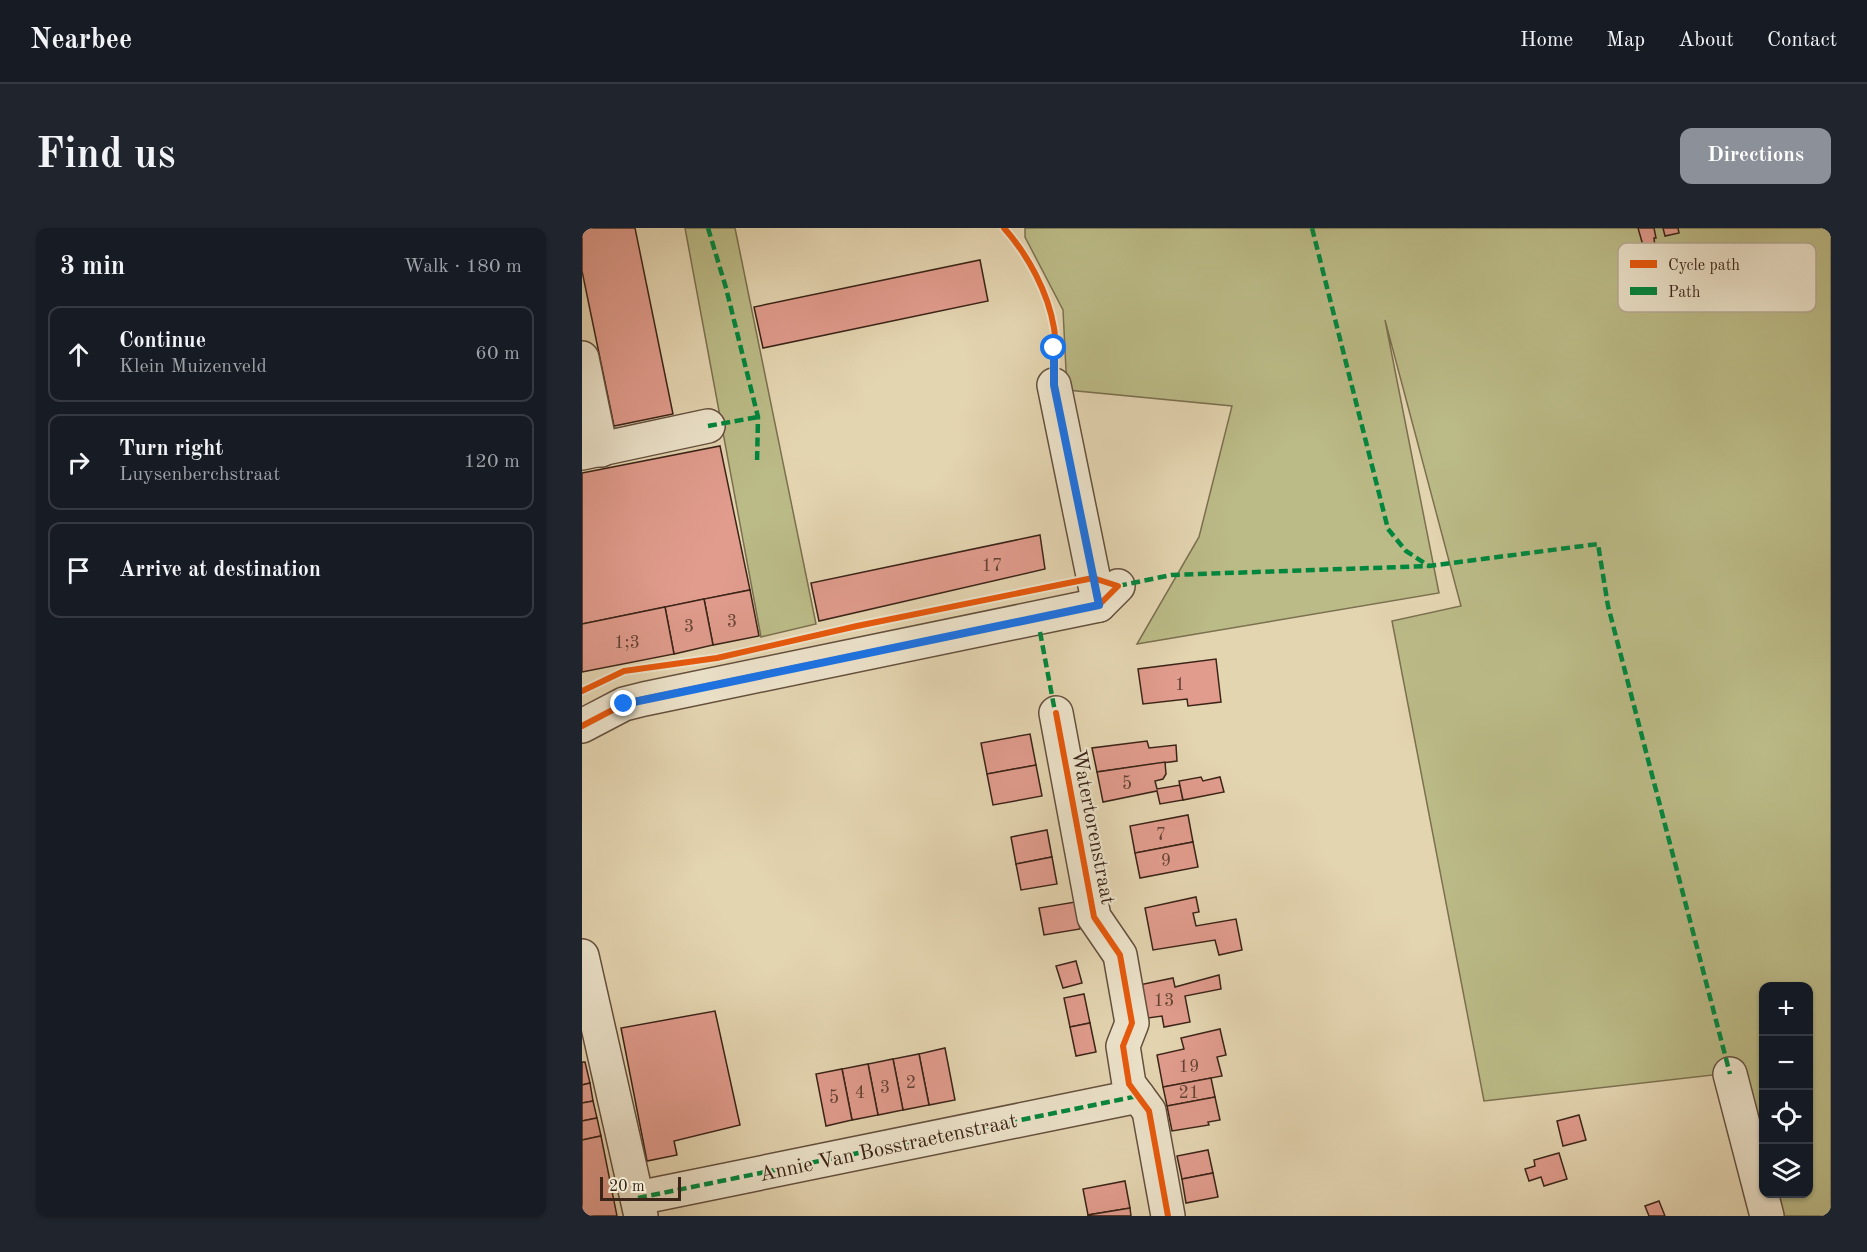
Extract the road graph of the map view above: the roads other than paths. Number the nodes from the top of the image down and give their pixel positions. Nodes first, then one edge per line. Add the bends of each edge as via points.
1 (582, 358) edge
2 (1054, 385) dead end
3 (708, 426) dead end
4 (592, 451) edge
5 (1056, 713) dead end
6 (582, 726) edge
7 (582, 956) edge
8 (1730, 1074) dead end
9 (1138, 1096) junction
10 (639, 1207) edge
11 (1168, 1216) edge
12 (1767, 1216) edge

1 - 4 street
2 - 6 street via 1108,595 644,699 624,704
3 - 4 street
5 - 9 street, Watertorenstraat via 1094,916 1120,955 1132,1023 1123,1046 1129,1084
7 - 10 street
8 - 12 street
9 - 10 street, Annie Van Bosstraetenstraat
9 - 11 street, Watertorenstraat via 1149,1111

